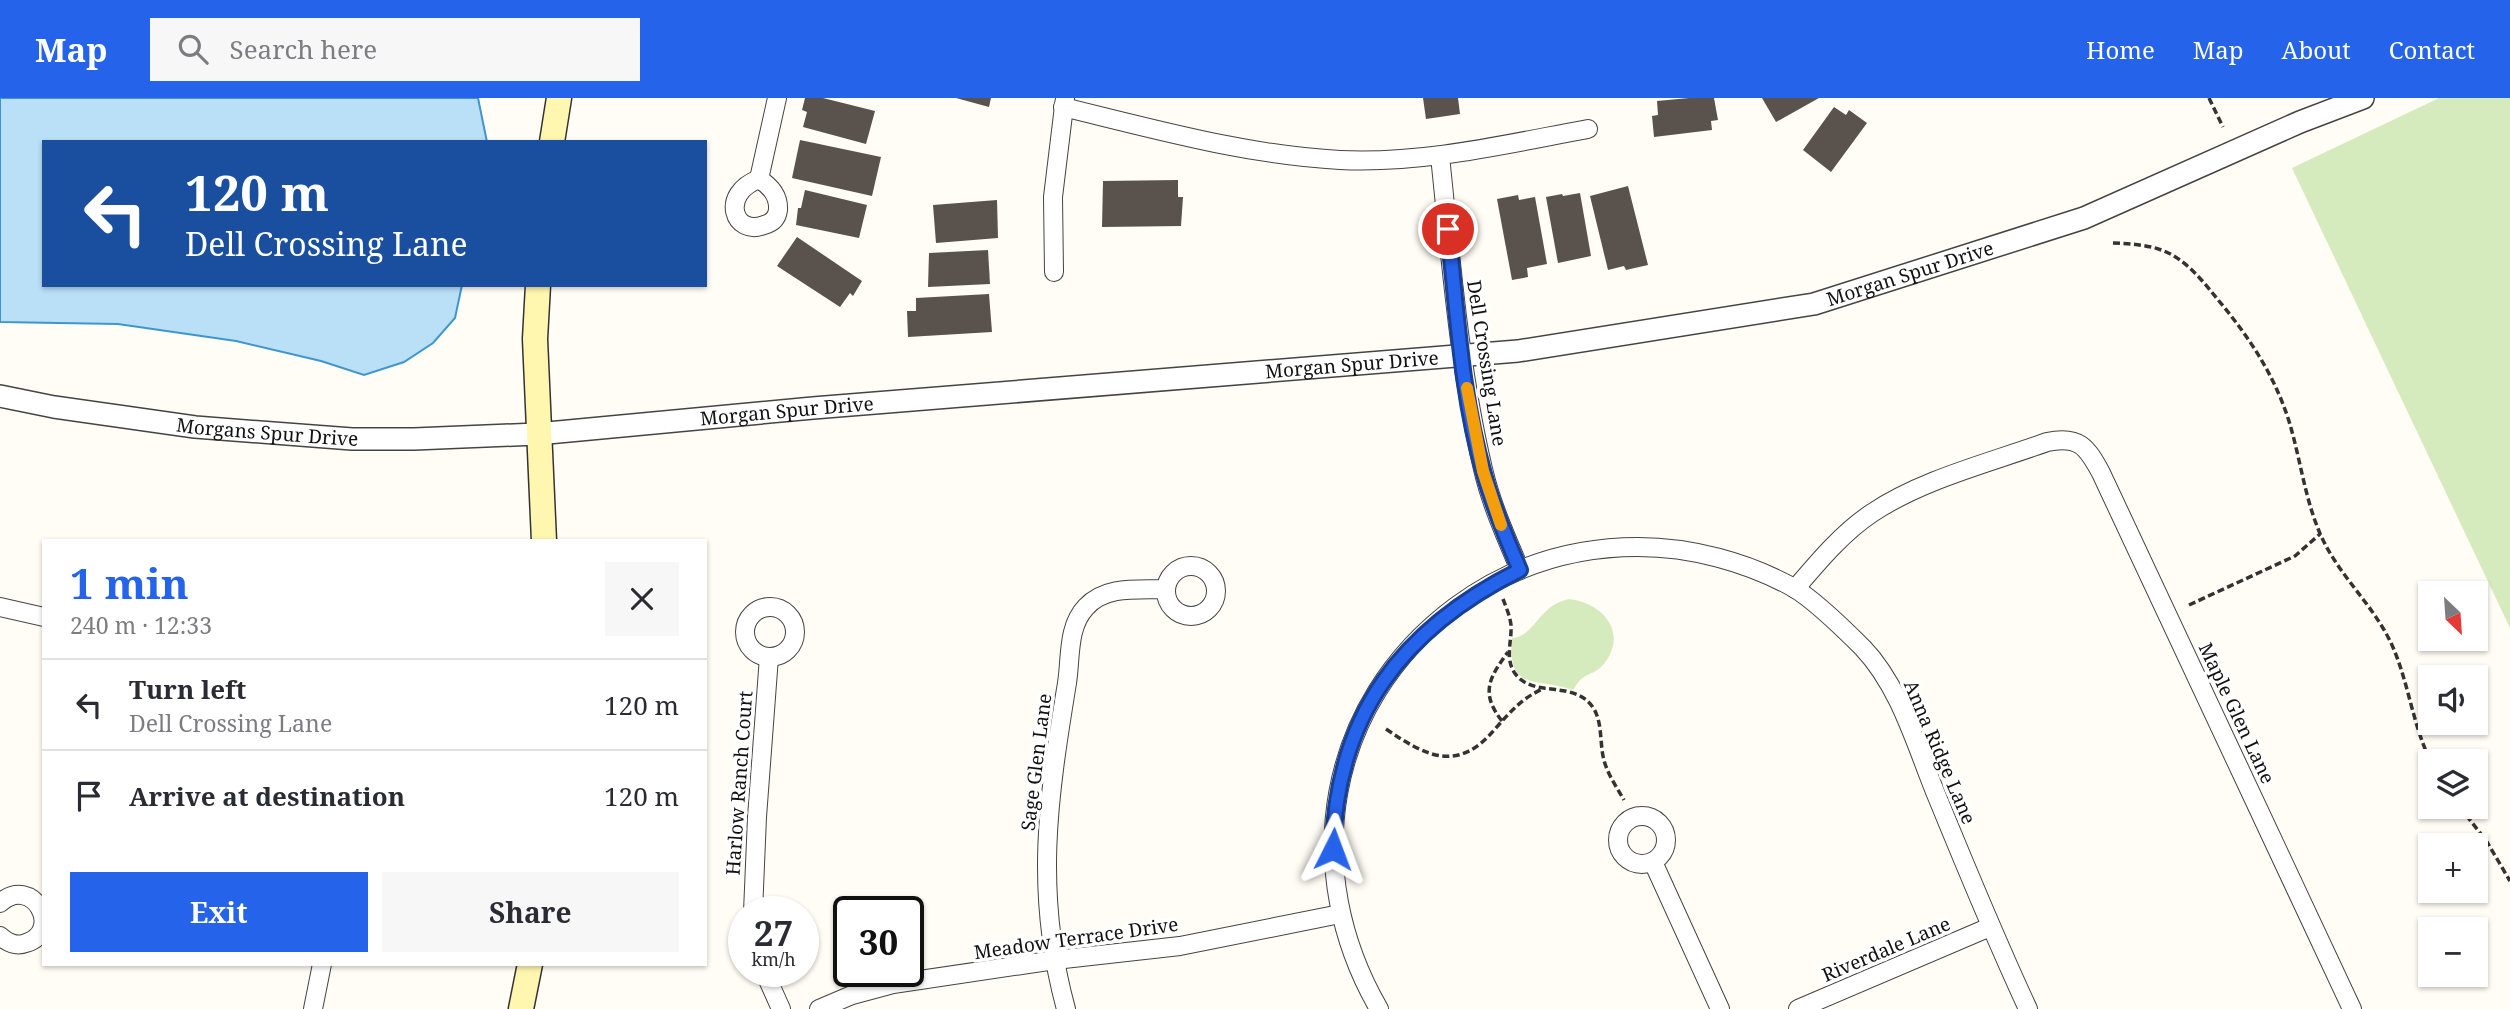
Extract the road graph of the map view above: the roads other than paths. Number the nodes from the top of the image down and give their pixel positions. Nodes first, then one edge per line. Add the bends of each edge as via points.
1 (559, 98) edge
2 (777, 98) edge
3 (2332, 98) edge
4 (2363, 98) edge
5 (1064, 102) edge
6 (2300, 122) junction
7 (1588, 129) dead end
8 (552, 140) edge
9 (1440, 156) junction
10 (759, 179) dead end
11 (1054, 272) dead end
12 (538, 287) edge
13 (1462, 357) junction
14 (0, 396) edge
15 (537, 434) junction
16 (544, 539) edge
17 (1520, 570) junction
18 (1166, 589) dead end
19 (1795, 589) junction
20 (0, 607) edge
21 (42, 617) edge
22 (769, 657) dead end
23 (1653, 862) dead end
24 (753, 896) edge
25 (0, 903) edge
26 (42, 914) edge
27 (1340, 914) junction
28 (42, 926) edge
29 (1990, 927) junction
30 (0, 936) edge
31 (1055, 960) junction
32 (322, 966) edge
33 (530, 966) edge
34 (771, 987) edge
35 (313, 1009) edge
36 (521, 1009) edge
37 (781, 1009) edge
38 (819, 1009) edge
39 (1066, 1009) edge
40 (1379, 1009) edge
41 (1720, 1009) edge
42 (1798, 1009) edge
43 (2028, 1009) edge
44 (2352, 1009) edge

1 - 8 main road
2 - 10 street
3 - 6 street, Morgan Spur Drive
4 - 6 street, Morgan Spur Drive
5 - 9 street via 1268,153 1341,160
5 - 11 street via 1053,197
6 - 13 street, Morgan Spur Drive via 2084,218 1814,304
7 - 9 street
9 - 13 street, Dell Crossing Lane
12 - 15 main road
13 - 15 street, Morgan Spur Drive
13 - 17 street, Dell Crossing Lane via 1483,471
14 - 15 street, Morgans Spur Drive via 267,434 414,439
15 - 16 main road
17 - 19 street, Anna Ridge Lane via 1590,549 1671,549 1728,561
17 - 27 street, Anna Ridge Lane via 1480,591 1433,625 1396,663 1368,706 1352,740 1336,803 1333,849
18 - 31 street, Sage Glen Lane via 1103,595 1086,607 1073,631 1047,830
19 - 29 street, Anna Ridge Lane via 1864,650 1888,682
19 - 44 street, Maple Glen Lane via 1839,540 1895,500 2047,442 2076,442 2089,452 2101,473
20 - 21 street
22 - 24 street, Harlow Ranch Court
23 - 41 street
25 - 26 street via 12,896 28,897
27 - 31 street, Meadow Terrace Drive via 1180,946
27 - 40 street, Anna Ridge Lane via 1358,969
28 - 30 street via 40,933 26,943 10,943
29 - 42 street, Riverdale Lane
29 - 43 street, Anna Ridge Lane
31 - 38 street, Meadow Terrace Drive via 883,986
31 - 39 street, Sage Glen Lane
32 - 35 street
33 - 36 main road
34 - 37 street

